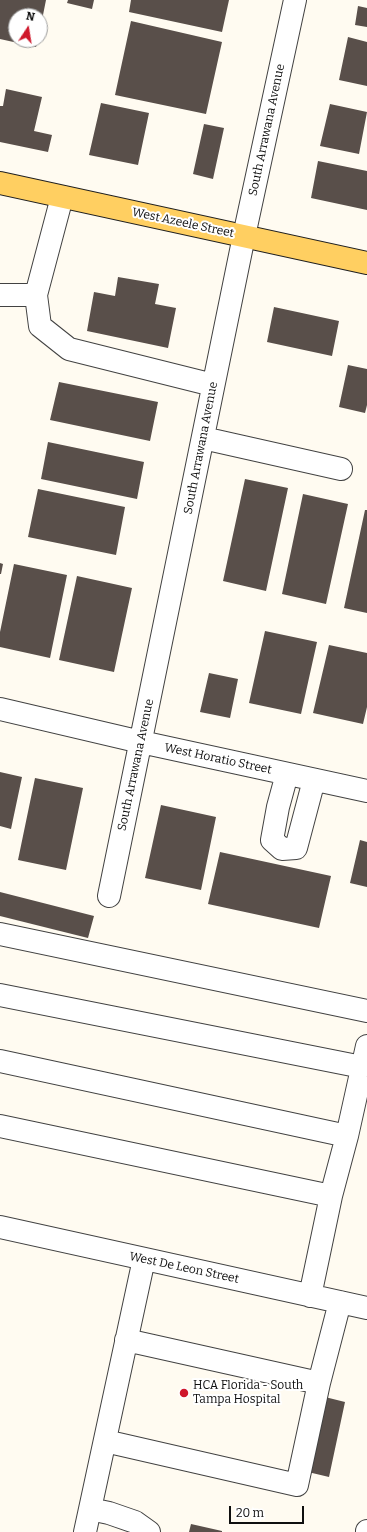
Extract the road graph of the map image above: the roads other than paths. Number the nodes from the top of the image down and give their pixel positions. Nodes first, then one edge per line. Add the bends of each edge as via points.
1 (295, 0) edge
2 (0, 183) edge
3 (62, 196) junction
4 (244, 236) junction
5 (367, 263) edge
6 (36, 294) junction
7 (0, 295) edge
8 (213, 385) junction
9 (203, 438) junction
10 (341, 469) dead end
11 (0, 709) edge
12 (141, 742) junction
13 (288, 774) junction
14 (314, 780) junction
15 (367, 791) edge
16 (109, 896) dead end
17 (0, 934) edge
18 (0, 995) edge
19 (367, 1011) edge
20 (367, 1046) edge
21 (0, 1061) edge
22 (362, 1068) junction
23 (0, 1126) edge
24 (347, 1136) junction
25 (331, 1196) junction
26 (0, 1227) edge
27 (144, 1258) junction
28 (310, 1296) junction
29 (340, 1302) junction
30 (367, 1308) edge
31 (126, 1340) junction
32 (319, 1382) junction
33 (105, 1442) junction
34 (90, 1509) junction
35 (147, 1531) edge
36 (85, 1532) edge

1 - 4 street, South Arrawana Avenue
2 - 3 main road, West Azeele Street
3 - 4 main road, West Azeele Street
3 - 6 street
4 - 5 main road, West Azeele Street
4 - 8 street, South Arrawana Avenue
6 - 7 street
6 - 8 street via 40,326 69,350
8 - 9 street, South Arrawana Avenue
9 - 10 street
9 - 12 street, South Arrawana Avenue
11 - 12 street, West Horatio Street
12 - 13 street, West Horatio Street
12 - 16 street, South Arrawana Avenue
13 - 14 street, West Horatio Street
13 - 14 street via 272,840 282,849 296,848
14 - 15 street, West Horatio Street
17 - 19 street
18 - 22 street
20 - 22 street
21 - 24 street
22 - 24 street
23 - 25 street
24 - 25 street
25 - 28 street
26 - 27 street, West De Leon Street
27 - 28 street, West De Leon Street
27 - 31 street
28 - 29 street, West De Leon Street
29 - 30 street, West De Leon Street
29 - 32 street
31 - 32 street
31 - 33 street
32 - 33 street via 296,1485
33 - 34 street
34 - 35 street via 129,1519
34 - 36 street

